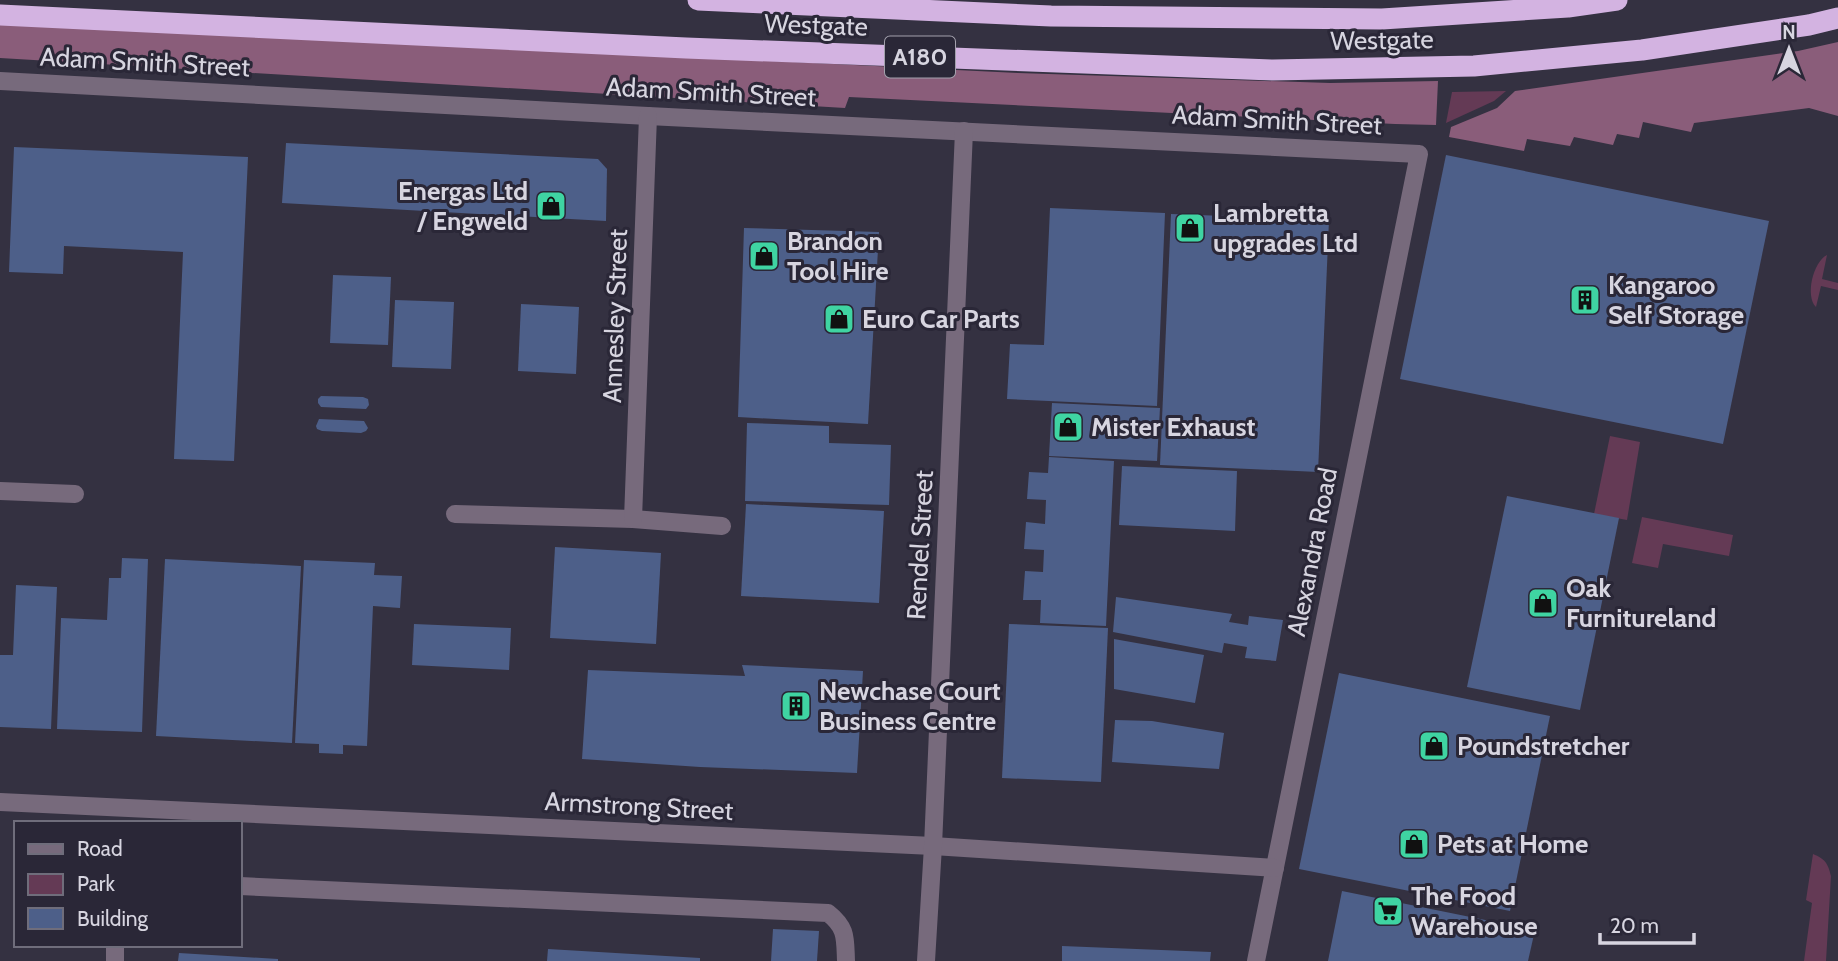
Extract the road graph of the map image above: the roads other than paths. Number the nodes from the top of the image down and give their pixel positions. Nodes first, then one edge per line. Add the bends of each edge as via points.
1 (698, 0) edge
2 (924, 0) edge
3 (1617, 0) edge
4 (0, 15) edge
5 (1051, 16) junction
6 (1838, 18) edge
7 (0, 80) edge
8 (648, 116) junction
9 (964, 131) junction
10 (1419, 154) joint
11 (0, 491) edge
12 (75, 494) dead end
13 (455, 514) dead end
14 (633, 519) junction
15 (722, 526) dead end
16 (0, 803) edge
17 (933, 846) junction
18 (1275, 868) junction
19 (242, 886) edge
20 (846, 961) edge
21 (926, 961) edge
22 (1256, 961) edge

1 - 5 highway, Westgate / A180
2 - 5 street
3 - 5 highway, Westgate / A180 via 1382,19
4 - 6 highway, Westgate / A180 via 1273,70 1474,66 1642,50
7 - 8 street, Adam Smith Street
8 - 9 street, Adam Smith Street
8 - 14 street, Annesley Street
9 - 10 street, Adam Smith Street
9 - 17 street, Rendel Street
10 - 18 street, Alexandra Road
11 - 12 street
13 - 14 street
14 - 15 street
16 - 17 street, Armstrong Street
17 - 18 street, Armstrong Street
17 - 21 street, Rendel Street
18 - 22 street, Alexandra Road
19 - 20 street via 828,913 841,923

